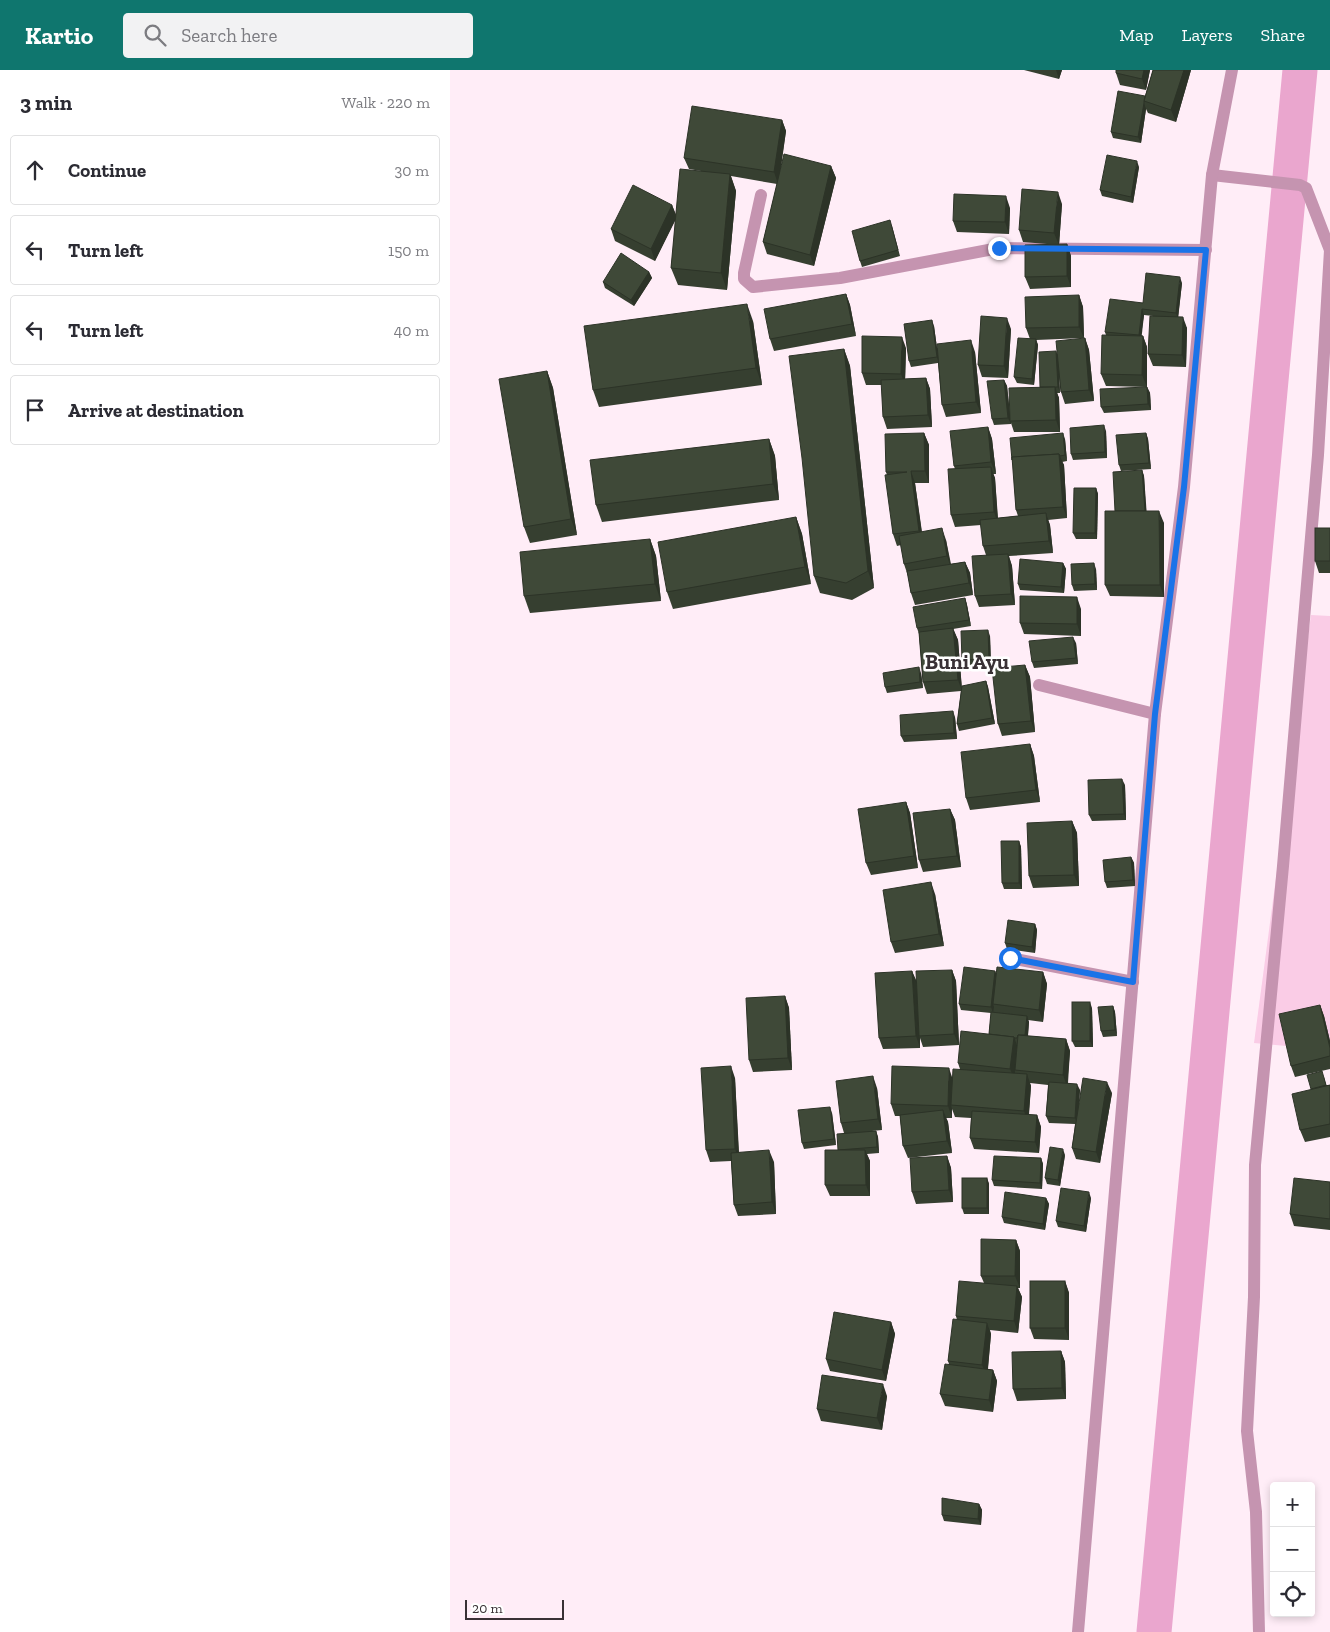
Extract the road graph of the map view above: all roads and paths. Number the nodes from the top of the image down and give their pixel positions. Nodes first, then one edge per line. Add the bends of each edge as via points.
1 (1232, 70) edge
2 (1212, 175) junction
3 (761, 195) dead end
4 (1206, 250) junction
5 (1330, 250) edge
6 (1038, 685) dead end
7 (1155, 714) junction
8 (1010, 958) dead end
9 (1133, 982) junction
10 (1078, 1632) edge
11 (1259, 1632) edge

1 - 2 street
2 - 4 street
2 - 5 street via 1306,188
3 - 4 street via 744,273 744,279 753,286 840,278 999,248
4 - 7 street via 1184,487
5 - 11 street via 1317,465 1255,1165 1254,1297 1247,1431 1256,1512
6 - 7 street
7 - 9 street
8 - 9 street
9 - 10 street

